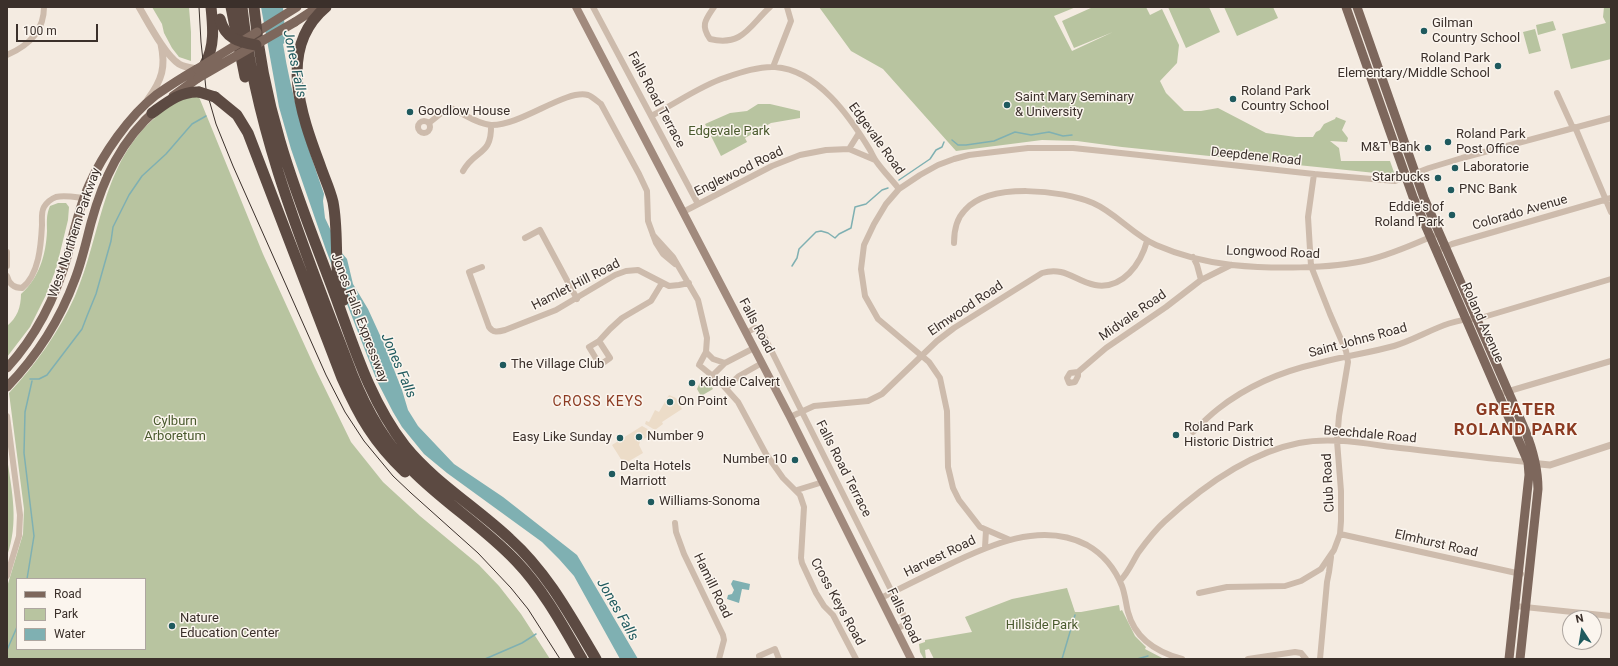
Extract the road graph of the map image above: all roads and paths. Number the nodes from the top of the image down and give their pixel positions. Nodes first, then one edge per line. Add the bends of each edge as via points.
1 (44, 7) edge
2 (139, 7) edge
3 (211, 7) edge
4 (218, 7) edge
5 (231, 7) edge
6 (242, 7) edge
7 (254, 7) edge
8 (318, 7) edge
9 (326, 7) edge
10 (576, 7) edge
11 (593, 7) edge
12 (714, 7) edge
13 (770, 7) edge
14 (787, 7) edge
15 (1346, 7) edge
16 (1357, 7) edge
17 (295, 8) edge
18 (216, 19) junction
19 (160, 41) junction
20 (241, 42) junction
21 (256, 45) junction
22 (7, 55) edge
23 (773, 67) junction
24 (200, 70) junction
25 (1556, 93) dead end
26 (139, 111) junction
27 (152, 113) junction
28 (651, 116) junction
29 (1611, 118) edge
30 (429, 123) dead end
31 (491, 125) junction
32 (1574, 127) junction
33 (858, 133) junction
34 (269, 145) junction
35 (850, 149) junction
36 (875, 160) junction
37 (463, 171) dead end
38 (1415, 173) junction
39 (1314, 174) junction
40 (1406, 177) junction
41 (899, 189) junction
42 (84, 198) junction
43 (1608, 199) edge
44 (698, 204) junction
45 (683, 212) junction
46 (1611, 212) edge
47 (1439, 233) junction
48 (1430, 237) junction
49 (524, 238) dead end
50 (1147, 241) junction
51 (954, 243) dead end
52 (1445, 247) junction
53 (1436, 251) junction
54 (7, 252) edge
55 (1193, 258) junction
56 (1231, 265) junction
57 (7, 266) edge
58 (1312, 266) junction
59 (482, 267) dead end
60 (7, 276) edge
61 (1611, 279) edge
62 (1201, 280) junction
63 (662, 283) junction
64 (689, 283) junction
65 (577, 299) junction
66 (1466, 319) junction
67 (1477, 319) junction
68 (746, 333) junction
69 (599, 341) dead end
70 (754, 348) junction
71 (706, 352) junction
72 (922, 356) junction
73 (1348, 357) junction
74 (1611, 361) edge
75 (725, 363) junction
76 (762, 364) junction
77 (7, 368) edge
78 (362, 369) junction
79 (1078, 372) dead end
80 (713, 375) junction
81 (7, 387) edge
82 (726, 388) junction
83 (1508, 392) junction
84 (1499, 394) junction
85 (802, 411) junction
86 (7, 416) edge
87 (790, 417) junction
88 (1193, 432) dead end
89 (1337, 440) junction
90 (1611, 446) edge
91 (1532, 463) junction
92 (823, 482) junction
93 (797, 490) junction
94 (675, 522) dead end
95 (986, 530) junction
96 (486, 533) junction
97 (1340, 534) junction
98 (1010, 540) junction
99 (985, 548) junction
100 (1331, 557) junction
101 (1519, 573) junction
102 (1312, 575) junction
103 (1528, 575) junction
104 (7, 576) edge
105 (1120, 581) junction
106 (1326, 582) junction
107 (893, 592) junction
108 (1199, 593) dead end
109 (881, 598) junction
110 (1515, 606) junction
111 (1525, 607) junction
112 (1611, 616) edge
113 (896, 629) junction
114 (582, 659) edge
115 (596, 659) edge
116 (719, 659) edge
117 (760, 659) edge
118 (780, 659) edge
119 (856, 659) edge
120 (911, 659) edge
121 (1182, 659) edge
122 (1248, 659) edge
123 (1306, 659) edge
124 (1320, 659) edge
125 (1509, 659) edge
126 (1520, 659) edge

1 - 22 street via 41,24 31,41
2 - 19 street
3 - 18 highway
4 - 18 highway
5 - 34 highway via 246,81
6 - 34 highway, Jones Falls Expressway via 250,65
7 - 78 highway, Jones Falls Expressway via 266,90 280,141
8 - 21 main road, West Northern Parkway, bridge
9 - 78 highway via 312,21 302,39 297,81 313,146 330,192 337,224 337,266 340,286
10 - 45 main road, Falls Road
11 - 28 street, Falls Road Terrace
12 - 13 street via 705,21 705,30 710,39 722,41 746,33
14 - 23 street via 791,21
15 - 40 main road, Roland Avenue
16 - 38 main road, Roland Avenue
17 - 20 main road, West Northern Parkway, bridge
18 - 20 highway, bridge via 227,34
18 - 24 highway via 210,54
19 - 24 street via 176,62
19 - 26 street via 162,72 151,95
20 - 21 highway, bridge
20 - 24 main road, West Northern Parkway, bridge
21 - 24 main road, West Northern Parkway, bridge
23 - 28 street, Edgevale Road via 723,78
23 - 33 street, Edgevale Road via 797,73 818,86 831,97
24 - 26 main road, West Northern Parkway via 155,96
24 - 27 main road, West Northern Parkway
25 - 32 street
26 - 42 main road, West Northern Parkway via 108,151 95,172
27 - 81 main road, West Northern Parkway via 126,142 106,178 76,278 63,309 38,350
27 - 96 highway, bridge via 176,96 198,92 215,98 237,115 248,133 342,378 367,428 386,453 423,488
28 - 44 street, Falls Road Terrace
29 - 32 street, Deepdene Road
30 - 31 street, Cross Keys Road via 449,107
31 - 37 street via 491,138 486,149 468,161
31 - 64 street, Cross Keys Road via 510,123 569,98 587,95 595,99 601,104 645,186 648,221 659,249 678,267
32 - 38 street, Deepdene Road
32 - 43 street
33 - 35 street
33 - 36 street, Edgevale Road
34 - 96 highway, Jones Falls Expressway via 352,374 375,423 410,468
35 - 36 street, Englewood Road
35 - 44 street, Englewood Road via 812,152 786,160
36 - 41 street, Edgevale Road
38 - 40 street, Deepdene Road
38 - 47 main road, Roland Avenue
39 - 40 street, Deepdene Road via 1391,181
39 - 41 street, Deepdene Road via 1073,148 1028,148 954,159 938,165
39 - 58 street, Club Road via 1308,217
40 - 48 main road, Roland Avenue
41 - 72 street, Edgevale Road via 886,204 866,239 862,256 862,281 865,296 878,319
42 - 60 street via 62,196 47,202 43,210 34,271 22,288 10,284
42 - 77 main road, West Northern Parkway via 51,304 28,342
43 - 46 street
43 - 52 street, Colorado Avenue
44 - 45 street, Englewood Road
45 - 68 main road, Falls Road
47 - 48 street, Longwood Road
47 - 52 main road, Roland Avenue
48 - 53 main road, Roland Avenue
48 - 58 street, Longwood Road via 1396,252 1367,260
49 - 65 street via 540,230
50 - 51 street, Longwood Road via 1112,214 1091,202 1064,195 1021,192 991,196 971,204 958,219
50 - 55 street, Longwood Road
50 - 72 street, Elmwood Road via 1135,267 1122,279 1108,285 1095,285 1062,271 1042,272 954,328
52 - 53 street, Colorado Avenue
52 - 67 main road, Roland Avenue
53 - 66 main road, Roland Avenue
54 - 57 street
55 - 56 street, Longwood Road
55 - 62 street
56 - 58 street, Longwood Road
56 - 62 street, Midvale Road
58 - 73 street, Club Road
59 - 65 street, Hamlet Hill Road via 469,272 489,327 496,332 549,313
61 - 67 street, Saint Johns Road
62 - 79 street, Midvale Road via 1106,348
63 - 64 street, Hamlet Hill Road via 679,286
63 - 65 street, Hamlet Hill Road via 638,270 626,271
63 - 69 street via 651,301 622,318
64 - 71 street, Cross Keys Road via 698,300 706,333
66 - 67 street, Saint Johns Road
66 - 73 street, Saint Johns Road via 1454,321 1394,346
66 - 84 main road, Roland Avenue
67 - 83 main road, Roland Avenue
68 - 70 main road, Falls Road
68 - 85 street, Falls Road Terrace via 760,328
70 - 75 street
70 - 76 main road, Falls Road
71 - 75 street via 713,359
71 - 80 street, Cross Keys Road via 699,365
72 - 85 street, Elmwood Road via 889,389 876,398 814,406
72 - 95 street, Edgevale Road via 935,370 942,385 947,411 948,467 953,488 966,510 980,527
73 - 88 street, Saint Johns Road via 1292,370 1249,389 1235,396
73 - 89 street, Club Road
74 - 83 street
75 - 80 street
76 - 82 street via 739,376
76 - 87 main road, Falls Road
78 - 115 highway, Jones Falls Expressway via 385,416 406,447 433,475 494,524 527,555 553,588
80 - 82 street, Cross Keys Road
82 - 93 street, Cross Keys Road via 742,409 766,454 783,478
83 - 84 street
83 - 91 main road, Roland Avenue via 1530,444
84 - 91 main road, Roland Avenue
85 - 87 street, Elmwood Road
85 - 107 street, Falls Road Terrace
86 - 104 street via 20,515 19,536
87 - 92 main road, Falls Road
89 - 91 street, Beechdale Road
89 - 97 street, Club Road via 1341,491
89 - 105 street, Beechdale Road via 1301,442 1278,448 1212,482 1163,522
90 - 91 street via 1550,465
91 - 101 main road, Roland Avenue
91 - 103 main road, Roland Avenue via 1538,490
92 - 93 street
92 - 109 main road, Falls Road
93 - 119 street, Cross Keys Road via 804,507 802,564 816,593 833,615
94 - 116 street, Hamill Road via 684,554 724,635
95 - 98 street, Edgevale Road
95 - 99 street
96 - 114 highway, Jones Falls Expressway via 518,562 531,578
97 - 100 street, Club Road
97 - 101 street, Elmhurst Road
98 - 99 street, Harvest Road
98 - 105 street via 1051,535 1075,539 1102,556
99 - 107 street, Harvest Road
100 - 102 street, Club Road
100 - 106 street, Club Road
101 - 103 street, Elmhurst Road
101 - 110 main road, Roland Avenue
102 - 106 street via 1324,578
102 - 108 street via 1285,586 1227,587
103 - 111 main road, Roland Avenue
105 - 121 street via 1131,622 1140,636 1158,650
106 - 124 street, Club Road
107 - 109 street, Harvest Road
107 - 113 street, Falls Road Terrace via 907,622
109 - 113 main road, Falls Road
110 - 111 street
110 - 125 main road, Roland Avenue
111 - 112 street
111 - 126 main road, Roland Avenue
113 - 120 main road, Falls Road
117 - 118 street via 759,656 775,649
122 - 123 street via 1295,652 1301,653

